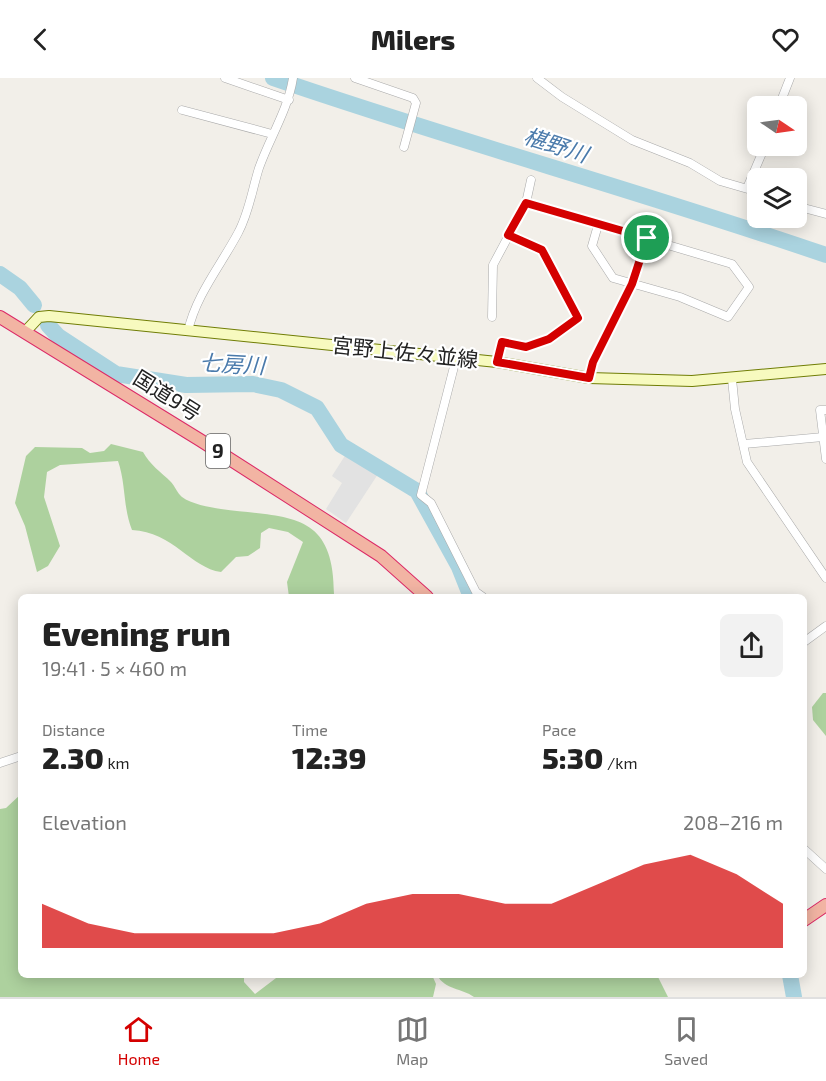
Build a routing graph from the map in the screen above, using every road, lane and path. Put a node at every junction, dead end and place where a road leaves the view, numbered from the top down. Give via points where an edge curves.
1 (225, 78) edge
2 (293, 78) edge
3 (355, 78) edge
4 (537, 78) edge
5 (790, 78) edge
6 (783, 96) edge
7 (290, 99) junction
8 (183, 110) dead end
9 (272, 134) junction
10 (404, 147) dead end
11 (531, 180) dead end
12 (747, 188) edge
13 (526, 203) junction
14 (807, 209) edge
15 (826, 214) edge
16 (652, 220) dead end
17 (598, 225) junction
18 (508, 235) junction
19 (647, 238) junction
20 (632, 284) junction
21 (0, 317) edge
22 (492, 317) dead end
23 (26, 331) junction
24 (188, 331) junction
25 (456, 358) junction
26 (497, 362) junction
27 (826, 369) edge
28 (589, 378) junction
29 (732, 379) junction
30 (826, 410) edge
31 (823, 437) junction
32 (744, 444) junction
33 (826, 459) edge
34 (826, 578) edge
35 (424, 594) edge
36 (479, 594) edge
37 (826, 626) edge
38 (807, 640) edge
39 (18, 757) edge
40 (0, 763) edge
41 (807, 852) edge
42 (826, 869) edge
43 (826, 905) edge
44 (807, 918) edge

1 - 7 street
2 - 7 street
3 - 10 street via 412,98 416,103
4 - 12 street via 632,140 690,163 720,181
5 - 6 street
7 - 9 street
8 - 9 street
9 - 24 street via 246,216 214,272
11 - 13 street
13 - 17 street
13 - 18 street
14 - 15 street
16 - 19 street
17 - 19 street
17 - 20 street via 592,246 613,278
18 - 22 street via 493,265
18 - 26 street via 542,250 578,318 549,339 526,347 502,342
19 - 20 street
19 - 20 street via 732,264 749,287 729,317 680,297
20 - 28 street via 593,362
21 - 23 highway, 国道9号 / 9
23 - 24 main road, 宮野上佐々並線 via 39,317 49,316
23 - 35 highway, 国道9号 / 9 via 381,556
24 - 25 main road, 宮野上佐々並線
25 - 26 main road, 宮野上佐々並線
25 - 36 street via 422,495 431,503
26 - 28 main road, 宮野上佐々並線
27 - 29 main road, 宮野上佐々並線
28 - 29 main road, 宮野上佐々並線
29 - 32 street
30 - 31 street via 820,410
31 - 32 street
31 - 33 street
32 - 34 street via 747,462
37 - 38 street
39 - 40 street
41 - 42 street
43 - 44 highway

